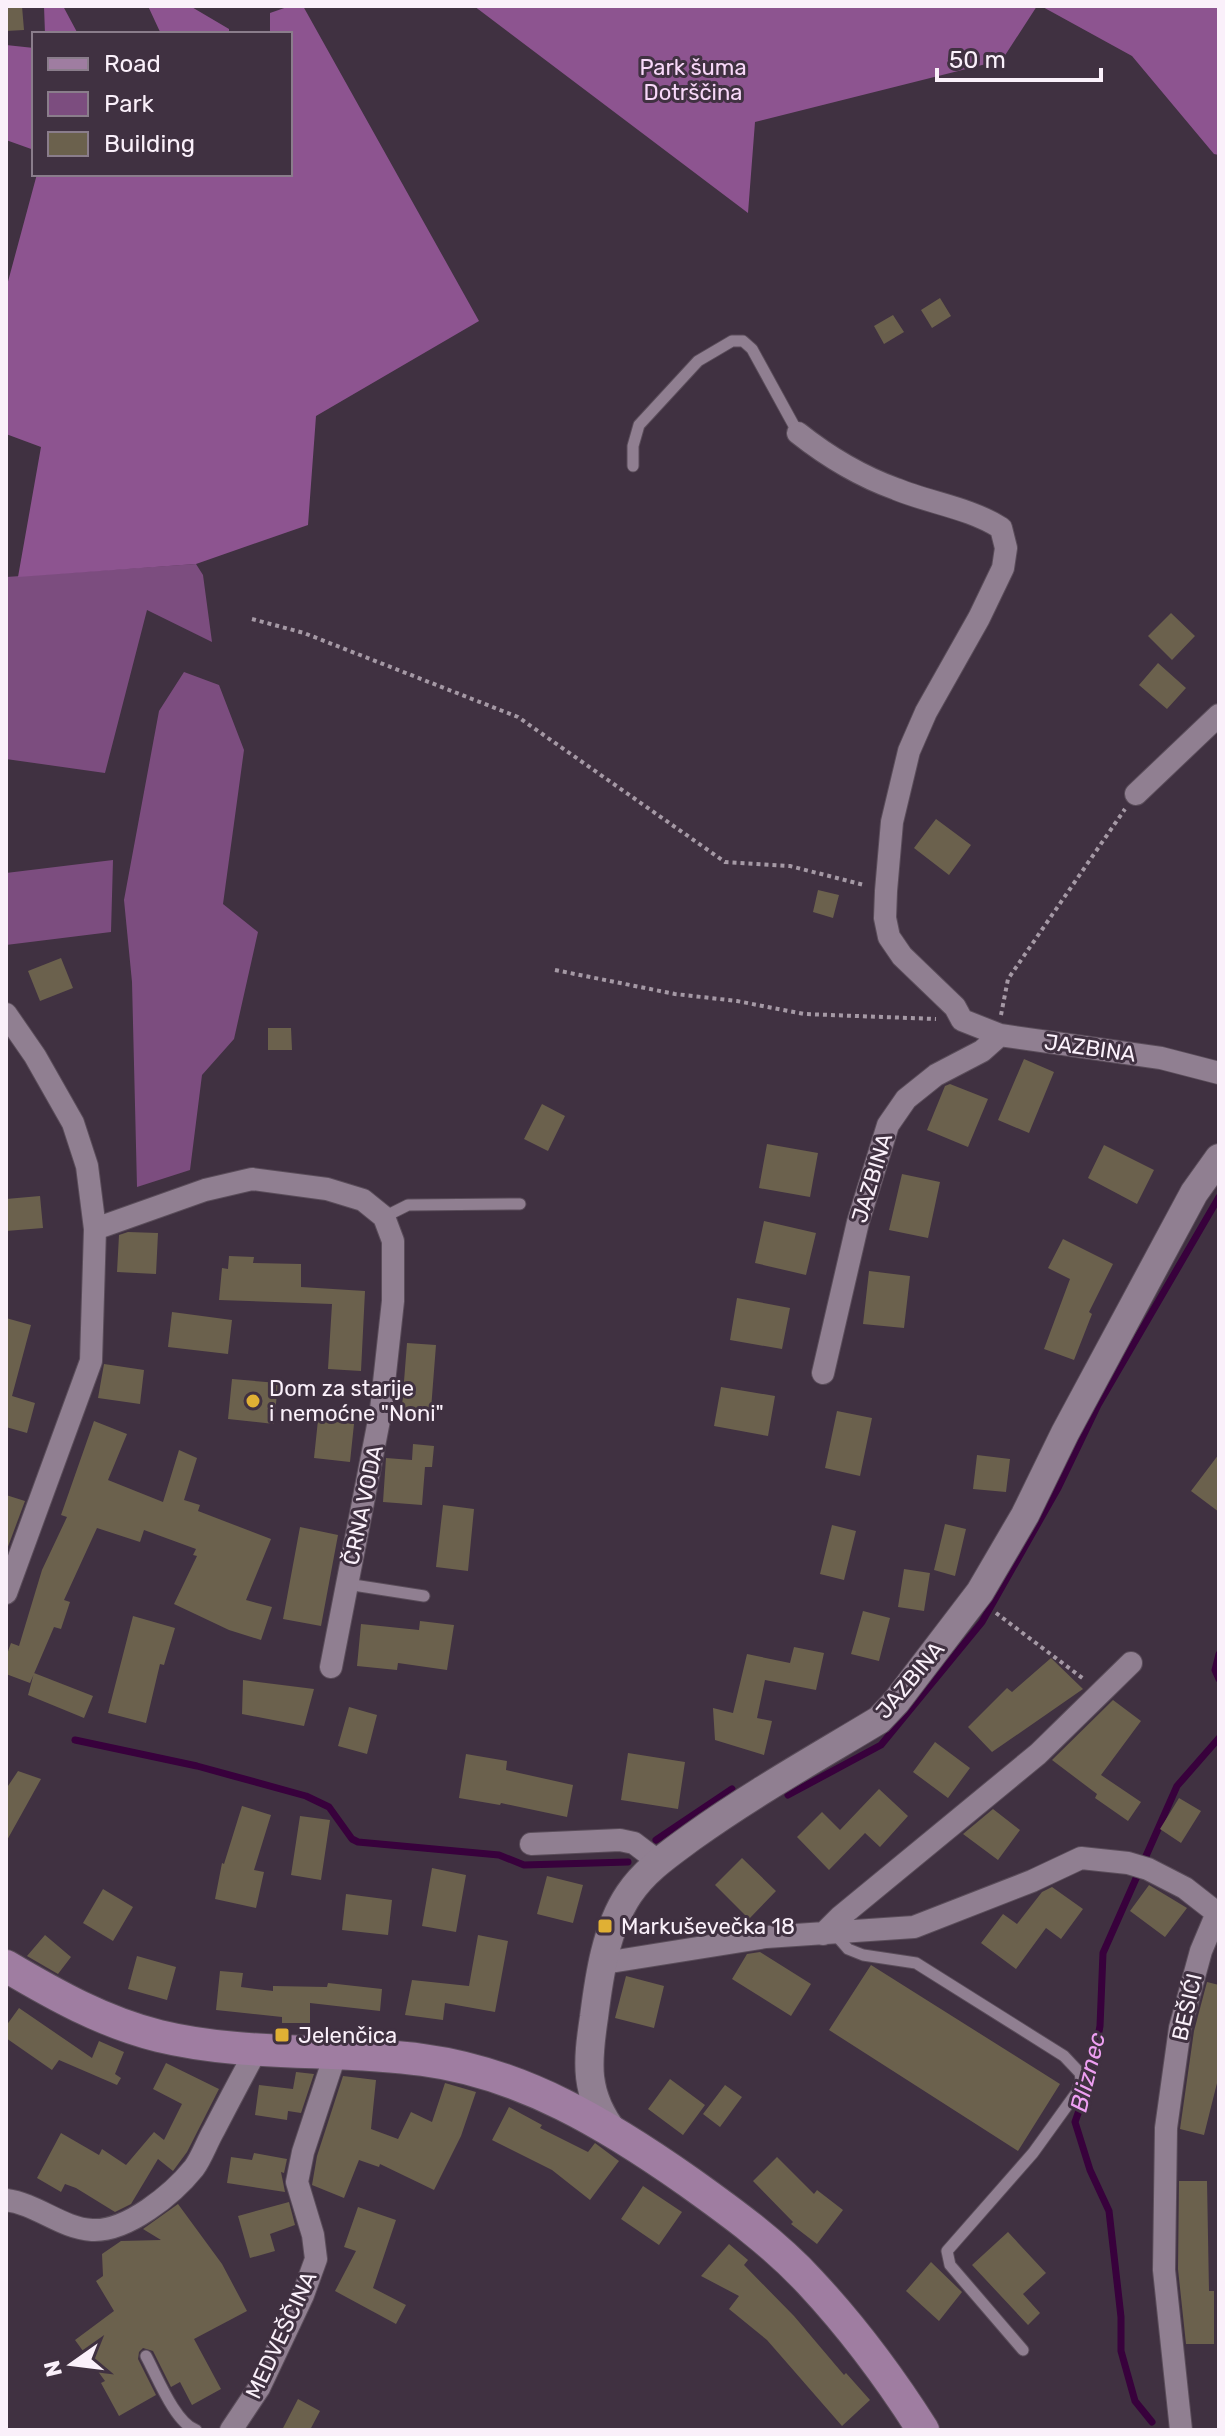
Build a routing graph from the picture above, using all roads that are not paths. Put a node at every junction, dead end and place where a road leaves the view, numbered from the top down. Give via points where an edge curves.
1 (798, 433) joint
2 (633, 466) dead end
3 (1219, 715) edge
4 (1136, 794) road end
5 (6, 1014) edge
6 (1000, 1035) junction
7 (1219, 1073) edge
8 (1219, 1158) edge
9 (520, 1204) dead end
10 (384, 1217) junction
11 (95, 1229) junction
12 (823, 1373) dead end
13 (346, 1583) junction
14 (6, 1593) edge
15 (424, 1596) dead end
16 (1131, 1663) dead end
17 (331, 1667) dead end
18 (531, 1844) dead end
19 (659, 1862) junction
20 (1218, 1912) edge
21 (829, 1934) junction
22 (604, 1963) junction
23 (6, 1966) edge
24 (257, 2049) junction
25 (336, 2052) junction
26 (588, 2061) junction
27 (540, 2093) junction
28 (614, 2133) junction
29 (6, 2200) edge
30 (1023, 2350) dead end
31 (146, 2356) dead end
32 (196, 2430) edge
33 (231, 2430) edge
34 (923, 2430) edge
35 (1181, 2430) edge

1 - 2 lane via 752,349 743,341 732,341 698,361 639,425
1 - 6 street, JAZBINA via 827,456 894,489 1001,528 1003,568 909,751 892,822 885,918 889,937 902,956 962,1020
3 - 4 street
5 - 11 street via 73,1123 87,1166
6 - 7 street, JAZBINA via 1161,1058
6 - 12 street, JAZBINA via 906,1099 888,1125 858,1222
8 - 19 street, JAZBINA via 1194,1193 980,1592 896,1702 879,1720 735,1806
9 - 10 lane via 408,1205
10 - 11 street via 363,1200 327,1189 252,1179
10 - 13 street, ČRNA VODA via 393,1241 393,1301 372,1469
11 - 14 street via 91,1361
13 - 15 lane
13 - 17 street, ČRNA VODA
16 - 21 street via 1038,1754 840,1917
18 - 19 street via 620,1840 634,1843
19 - 22 street, JAZBINA via 627,1896
20 - 21 street, BEŠIĆI via 1185,1888 1138,1866 1081,1858 914,1927
20 - 35 street, BEŠIĆI via 1201,1951 1180,2028 1166,2128 1164,2270
21 - 22 street, BEŠIĆI via 766,1937
21 - 30 lane via 863,1955 916,1963 1064,2056 1080,2073 1077,2092 1033,2153 947,2251 950,2265
22 - 26 street, JAZBINA
23 - 24 main road via 71,2005 115,2023 160,2036
24 - 25 main road
24 - 29 street via 194,2167 132,2220 113,2228 82,2228
25 - 27 main road via 449,2064
25 - 33 street, MEDVEŠČINA via 297,2182 316,2259 259,2388
26 - 27 street via 573,2081
26 - 28 street, JAZBINA via 596,2107
27 - 28 main road
28 - 34 main road via 743,2220 809,2281 895,2386
31 - 32 lane via 180,2417

